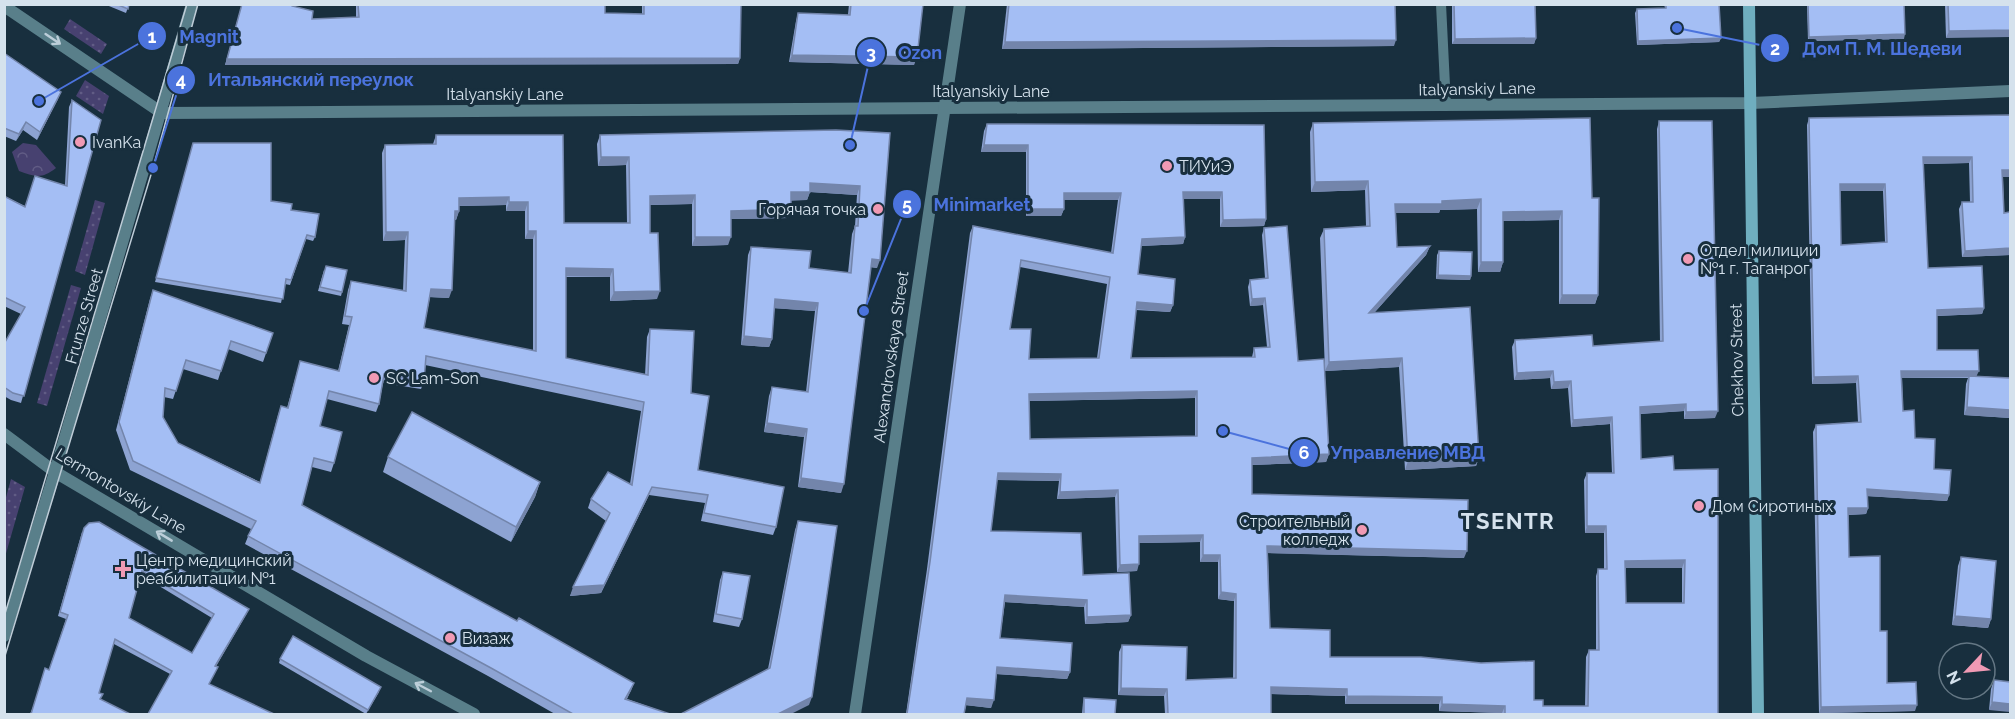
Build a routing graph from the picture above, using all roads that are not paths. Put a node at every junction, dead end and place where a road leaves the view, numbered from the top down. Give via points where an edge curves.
1 (192, 4) edge
2 (960, 4) edge
3 (1442, 4) edge
4 (1749, 4) edge
5 (4, 6) edge
6 (2010, 91) edge
7 (1750, 103) junction
8 (1446, 106) junction
9 (945, 108) junction
10 (162, 113) junction
11 (4, 434) edge
12 (56, 472) junction
13 (4, 636) edge
14 (474, 714) edge
15 (855, 714) edge
16 (1758, 714) edge

1 - 10 street, Frunze Street
2 - 9 street, Alexandrovskaya Street
3 - 8 lane
4 - 7 main road, Chekhov Street
5 -> 10 street
6 - 7 street, Italyanskiy Lane
7 - 8 street, Italyanskiy Lane
7 - 16 main road, Chekhov Street
8 - 9 street, Italyanskiy Lane
9 - 10 street, Italyanskiy Lane
9 - 15 street, Alexandrovskaya Street
10 - 12 street, Frunze Street
11 - 12 street, Lermontovskiy Lane
12 - 13 street, Frunze Street
14 -> 12 street, Lermontovskiy Lane via 366,656

